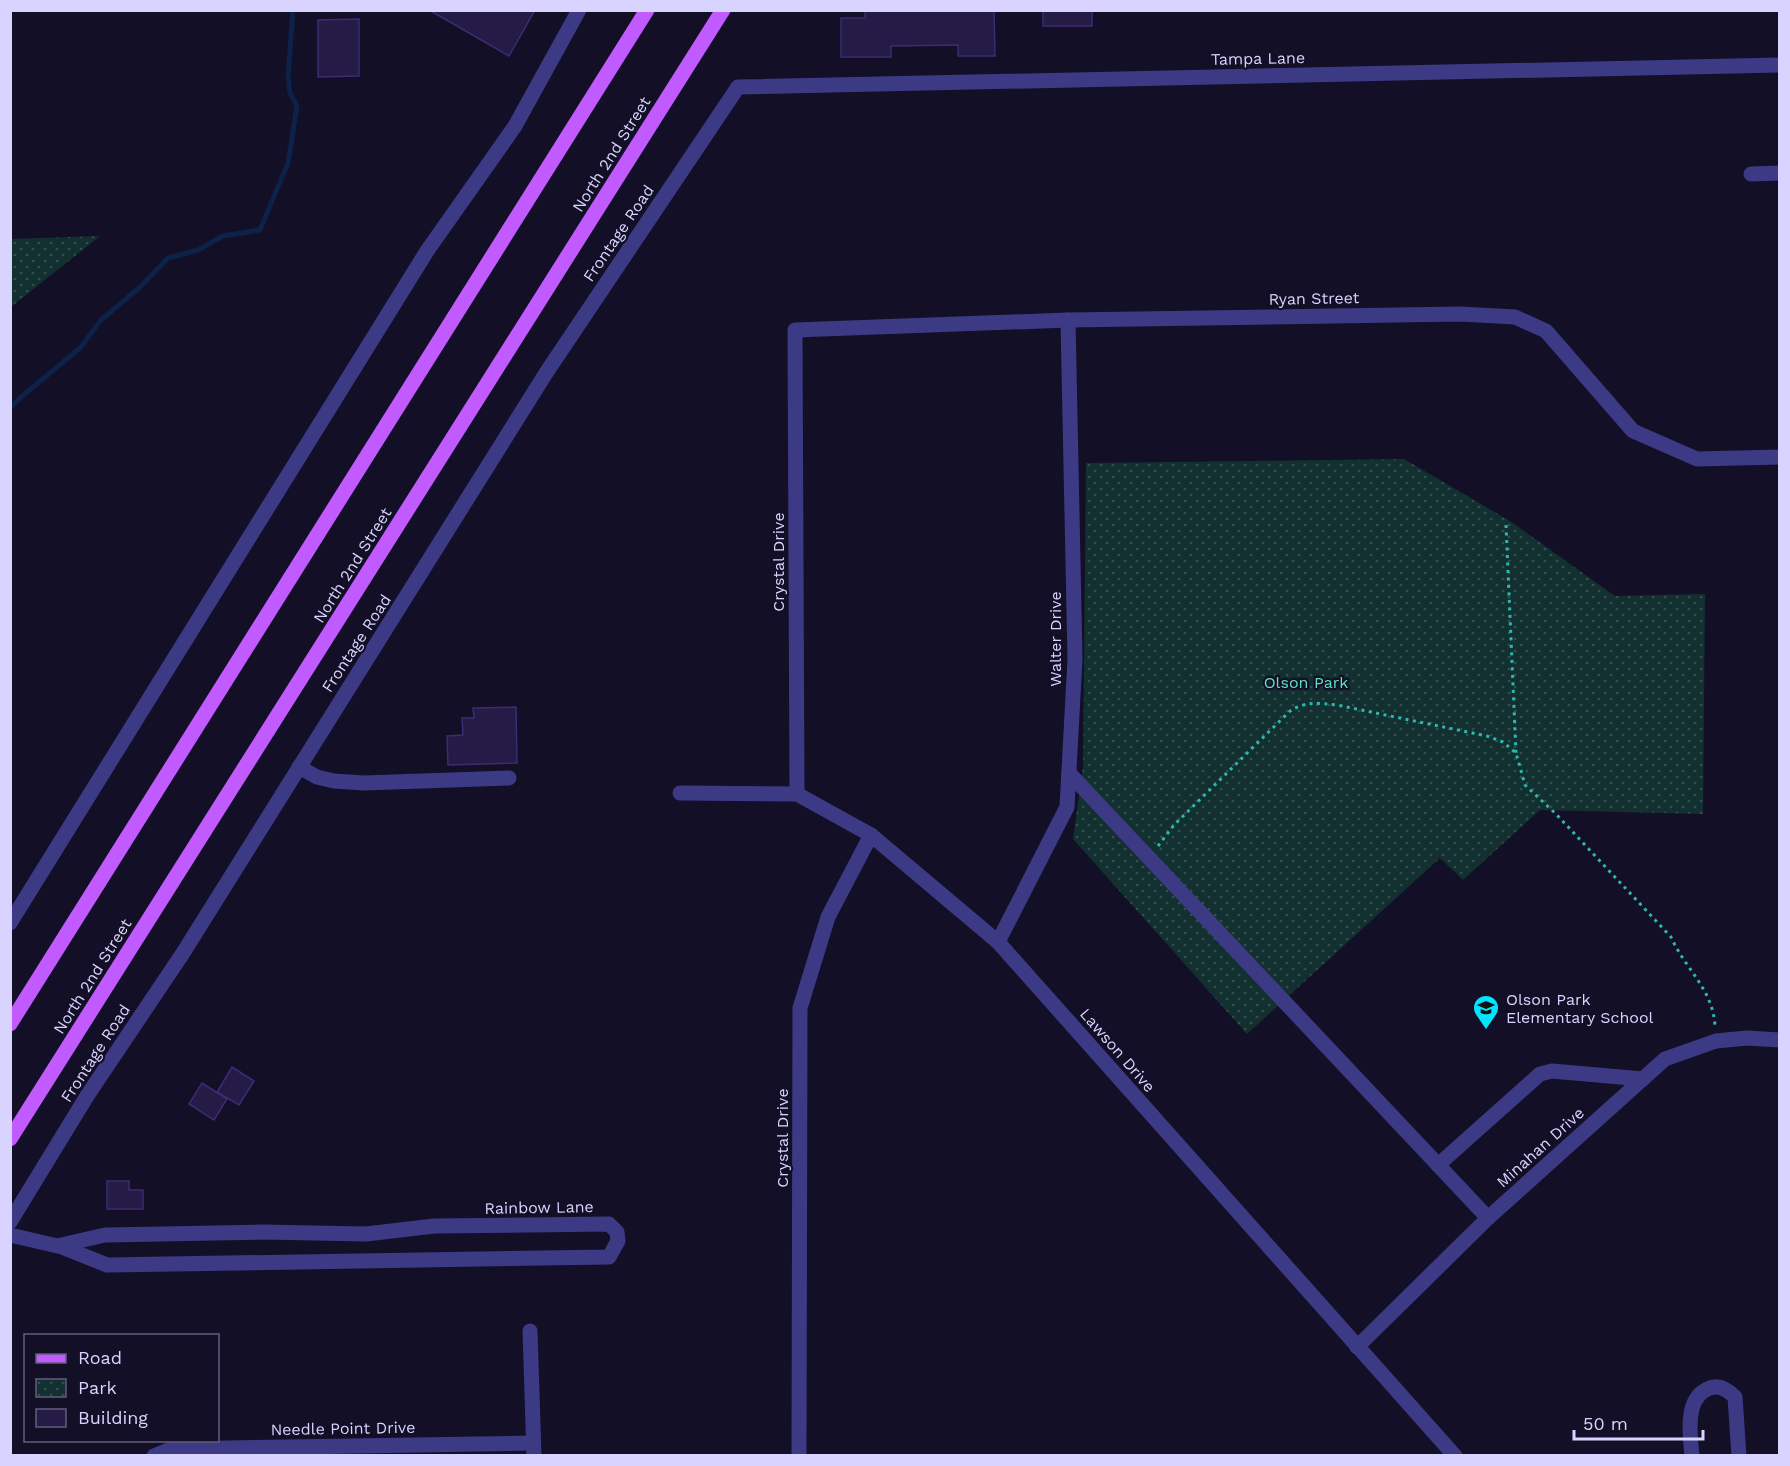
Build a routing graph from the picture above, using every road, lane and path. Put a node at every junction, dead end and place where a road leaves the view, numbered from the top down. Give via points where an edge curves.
1 (579, 10) edge
2 (646, 10) edge
3 (723, 10) edge
4 (1779, 65) edge
5 (738, 87) joint
6 (1779, 173) edge
7 (1751, 174) dead end
8 (1068, 321) junction
9 (795, 330) joint
10 (1779, 458) edge
11 (1506, 525) dead end
12 (1516, 753) junction
13 (299, 767) junction
14 (1069, 773) junction
15 (509, 778) dead end
16 (680, 793) dead end
17 (797, 794) junction
18 (871, 835) junction
19 (1151, 861) junction
20 (10, 923) edge
21 (998, 942) junction
22 (10, 1024) edge
23 (1779, 1040) edge
24 (1716, 1041) junction
25 (1643, 1079) junction
26 (10, 1139) edge
27 (1438, 1165) junction
28 (1488, 1218) junction
29 (10, 1222) edge
30 (10, 1235) edge
31 (57, 1245) junction
32 (530, 1331) dead end
33 (1357, 1347) junction
34 (534, 1449) edge
35 (154, 1455) edge
36 (800, 1455) edge
37 (1455, 1455) edge
38 (1692, 1455) edge
39 (1739, 1455) edge

1 - 20 street via 515,126 427,251
2 - 22 main road
3 - 26 main road, North 2nd Street
4 - 5 street, Tampa Lane
5 - 13 street, Frontage Road via 546,373
6 - 7 street
8 - 9 street, Ryan Street
8 - 10 street, Ryan Street via 1460,314 1515,317 1546,331 1633,430 1696,459
8 - 14 street, Walter Drive via 1075,659
9 - 17 street, Crystal Drive
11 - 12 path
12 - 19 path via 1487,736 1337,705 1302,704 1290,711 1174,825
12 - 24 path via 1525,785 1671,937 1711,1003
13 - 15 street via 334,782
13 - 29 street, Frontage Road
14 - 19 street
14 - 21 street, Walter Drive via 1067,807
16 - 17 street, Lawson Drive
17 - 18 street, Lawson Drive
18 - 21 street, Lawson Drive
18 - 36 street, Crystal Drive via 828,917 800,1008
19 - 27 street
21 - 33 street, Lawson Drive
23 - 24 street, Minahan Drive
24 - 25 street, Minahan Drive via 1665,1059
25 - 27 street via 1552,1071 1540,1074
25 - 28 street, Minahan Drive
27 - 28 street
28 - 33 street, Minahan Drive
30 - 31 street, Rainbow Lane
31 - 31 street, Rainbow Lane via 108,1265 609,1257 618,1241 617,1232 609,1224 434,1226 366,1234 105,1235
32 - 34 street
33 - 37 street, Lawson Drive
34 - 35 street, Needle Point Drive via 171,1449
38 - 39 street via 1691,1411 1697,1397 1714,1386 1735,1397

